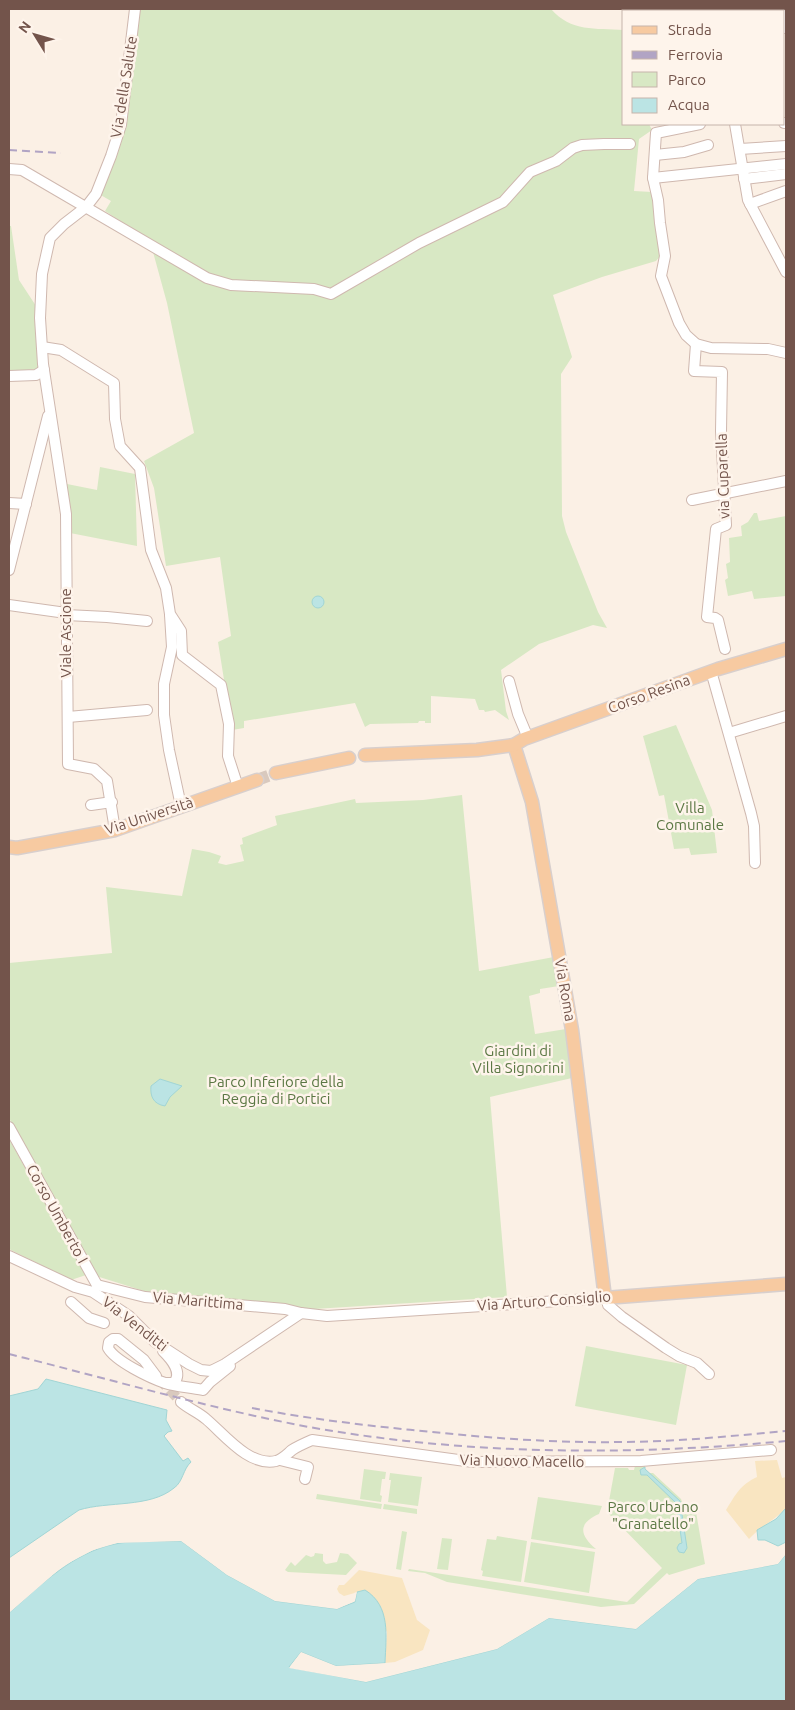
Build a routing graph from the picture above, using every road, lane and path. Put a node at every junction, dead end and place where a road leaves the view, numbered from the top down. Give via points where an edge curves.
1 (135, 9) edge
2 (786, 15) edge
3 (785, 28) edge
4 (695, 125) edge
5 (735, 125) edge
6 (630, 144) dead end
7 (708, 145) dead end
8 (786, 146) edge
9 (740, 149) junction
10 (655, 155) junction
11 (786, 164) edge
12 (9, 169) edge
13 (744, 174) junction
14 (786, 174) edge
15 (653, 178) junction
16 (786, 191) edge
17 (750, 204) junction
18 (86, 208) junction
19 (786, 272) edge
20 (696, 344) junction
21 (42, 347) junction
22 (786, 353) edge
23 (44, 370) junction
24 (9, 376) edge
25 (49, 410) junction
26 (786, 481) edge
27 (725, 493) junction
28 (692, 500) dead end
29 (9, 503) edge
30 (26, 504) junction
31 (9, 570) edge
32 (9, 605) edge
33 (66, 614) junction
34 (170, 614) junction
35 (147, 621) dead end
36 (725, 649) dead end
37 (786, 649) edge
38 (711, 671) junction
39 (509, 681) dead end
40 (147, 710) dead end
41 (786, 716) edge
42 (68, 717) junction
43 (729, 733) junction
44 (528, 738) junction
45 (514, 744) junction
46 (365, 754) dead end
47 (349, 758) dead end
48 (276, 773) tunnel mouth
49 (257, 780) tunnel mouth
50 (238, 787) junction
51 (112, 802) junction
52 (91, 805) dead end
53 (181, 806) junction
54 (115, 830) junction
55 (9, 847) edge
56 (755, 863) dead end
57 (9, 1127) edge
58 (9, 1256) edge
59 (786, 1284) edge
60 (90, 1285) junction
61 (606, 1298) junction
62 (71, 1302) dead end
63 (285, 1309) junction
64 (301, 1313) junction
65 (104, 1323) dead end
66 (281, 1326) junction
67 (259, 1341) junction
68 (172, 1357) junction
69 (709, 1374) dead end
70 (156, 1376) tunnel mouth
71 (165, 1383) junction
72 (181, 1402) tunnel mouth
73 (771, 1450) dead end
74 (280, 1460) junction
75 (305, 1479) dead end

1 - 18 street, Via della Salute via 121,125 96,194
2 - 3 street
4 - 10 street via 656,133
5 - 9 street
6 - 18 street via 573,148 556,161 530,172 503,202 418,243 331,294 314,289 231,285 207,278
7 - 10 street
8 - 9 street
9 - 13 street
10 - 15 street
11 - 13 street
12 - 18 street via 22,170
13 - 14 street
13 - 15 street
13 - 17 street
15 - 20 street via 665,256 661,276 679,323
16 - 17 street
17 - 19 street
18 - 21 street, Via della Salute via 50,238 42,274
20 - 22 street
20 - 27 street, via Cuparella via 694,371 722,372
21 - 23 street, Via della Salute
21 - 34 street via 61,350 114,383 120,446 140,468 151,550 166,588
23 - 24 street via 36,375
23 - 25 street, Via della Salute
25 - 30 street
25 - 33 street, Viale Ascione via 66,514
26 - 27 street
27 - 28 street
27 - 36 street, via Cuparella via 726,525 716,529 707,617 718,620
29 - 30 street
30 - 31 street
32 - 33 street
33 - 35 street
33 - 42 street, Viale Ascione
34 - 50 street via 182,631 182,655 221,685 229,724 228,756
34 - 53 street via 172,647 164,684 164,714
37 - 38 main road, Corso Resina
38 - 43 street
38 - 44 main road, Corso Resina
39 - 44 street
40 - 42 street
41 - 43 street
42 - 51 street, Viale Ascione via 68,764 94,769 107,781
43 - 56 street via 754,826
44 - 45 main road, Corso Resina
45 - 46 main road via 476,750
45 - 61 main road, Via Roma via 532,802 572,1030
47 - 48 main road
49 - 50 main road, Via Università
50 - 53 main road, Via Università
51 - 52 street
51 - 54 street, Viale Ascione
53 - 54 main road, Via Università
54 - 55 main road, Via Università
57 - 60 street, Corso Umberto I
58 - 60 street
59 - 61 main road, Via Arturo Consiglio
60 - 63 street, Via Marittima via 145,1296
60 - 68 street, Via Venditti
61 - 64 street, Via Arturo Consiglio via 335,1315
61 - 69 street via 608,1305 622,1317
62 - 65 street via 89,1318
63 - 64 street, Via Marittima
63 - 66 street
64 - 66 street, Via Venditti
66 - 67 street, Via Venditti
67 - 68 street, Via Venditti via 211,1371
67 - 71 street via 203,1390
68 - 71 street via 178,1376 174,1383
70 - 71 street via 144,1360 118,1339 109,1342 108,1348 115,1356
72 - 74 street via 204,1417 235,1446 267,1462
73 - 74 street, Via Nuovo Macello via 640,1461 472,1462 312,1440
74 - 75 street via 308,1467

